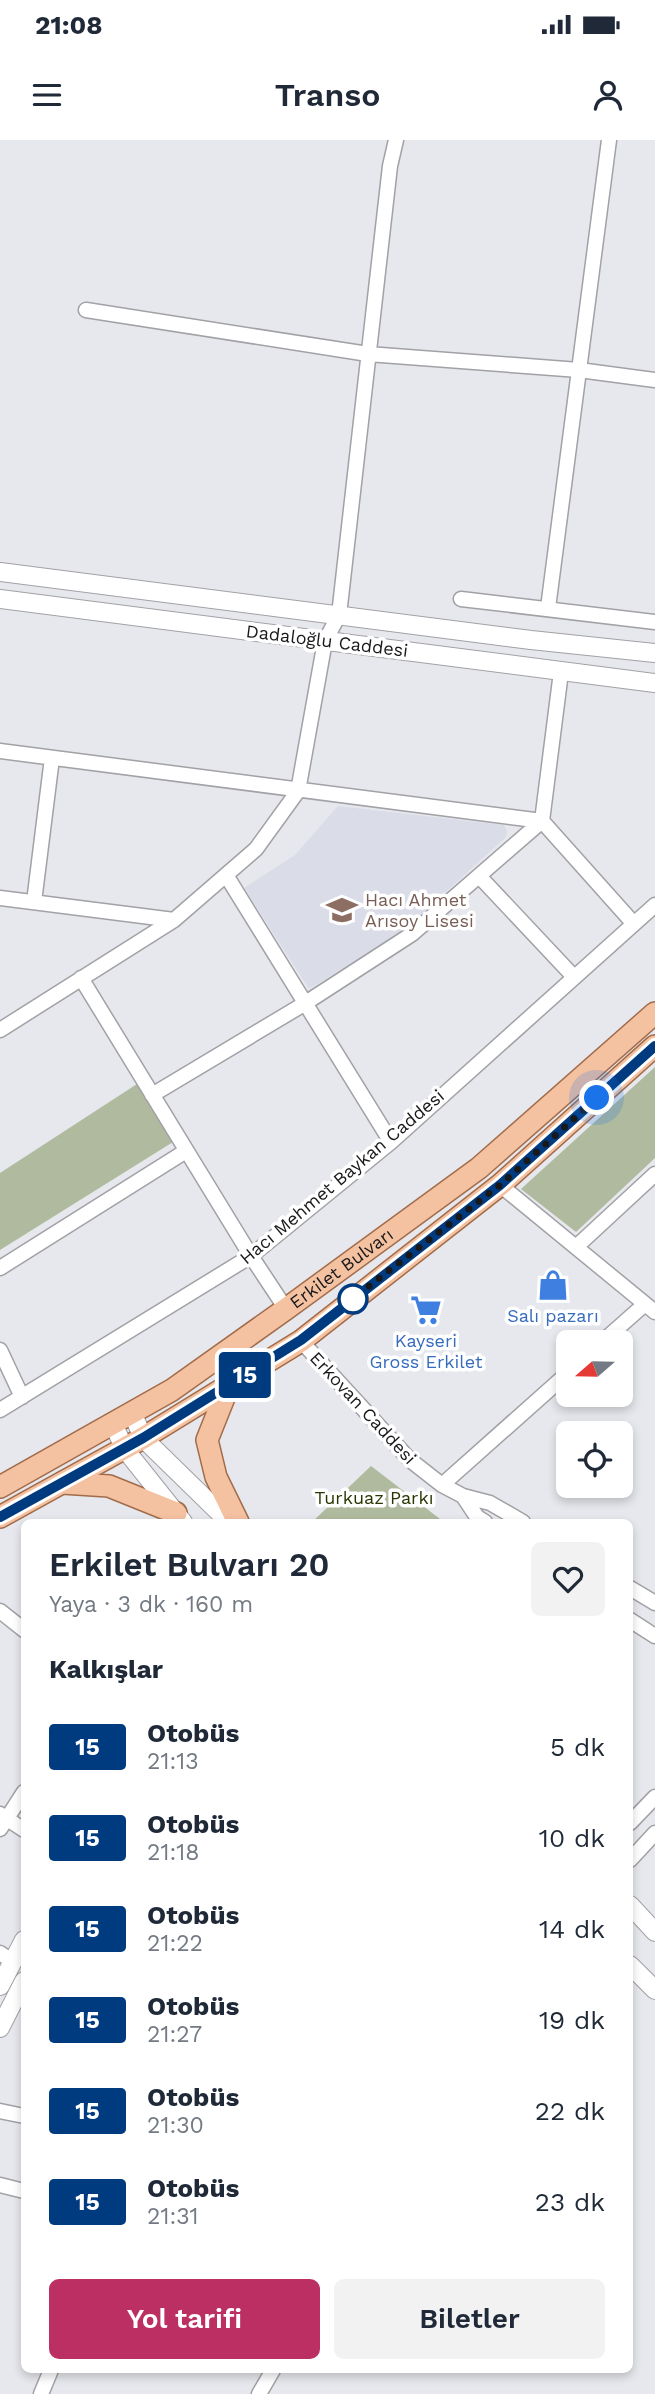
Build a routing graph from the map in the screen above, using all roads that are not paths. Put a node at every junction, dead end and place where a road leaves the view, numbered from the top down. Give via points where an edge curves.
1 (396, 140) edge
2 (608, 140) edge
3 (86, 310) dead end
4 (368, 354) junction
5 (579, 370) junction
6 (655, 380) edge
7 (0, 572) edge
8 (0, 599) edge
9 (461, 599) dead end
10 (548, 608) junction
11 (339, 615) junction
12 (655, 622) edge
13 (325, 641) junction
14 (655, 653) edge
15 (561, 672) junction
16 (655, 683) edge
17 (0, 751) edge
18 (52, 758) junction
19 (298, 791) junction
20 (542, 821) junction
21 (226, 875) junction
22 (479, 876) junction
23 (0, 898) edge
24 (34, 902) junction
25 (655, 905) edge
26 (174, 920) junction
27 (634, 924) junction
28 (575, 977) junction
29 (81, 978) junction
30 (304, 1004) junction
31 (655, 1013) edge
32 (0, 1030) edge
33 (655, 1046) edge
34 (152, 1095) junction
35 (391, 1142) junction
36 (186, 1151) junction
37 (655, 1174) edge
38 (500, 1185) junction
39 (576, 1247) junction
40 (251, 1256) junction
41 (0, 1268) edge
42 (650, 1308) edge
43 (286, 1309) junction
44 (619, 1330) edge
45 (301, 1340) junction
46 (0, 1350) edge
47 (556, 1384) edge
48 (229, 1385) junction
49 (22, 1397) junction
50 (0, 1410) edge
51 (132, 1412) junction
52 (113, 1423) junction
53 (134, 1443) junction
54 (60, 1483) junction
55 (442, 1485) junction
56 (0, 1487) edge
57 (463, 1496) junction
58 (491, 1503) junction
59 (0, 1517) edge
60 (180, 1518) edge
61 (225, 1519) edge
62 (237, 1519) edge
63 (477, 1519) edge
64 (479, 1519) edge
65 (518, 1519) edge
66 (633, 1590) edge
67 (655, 1604) edge
68 (0, 1611) edge
69 (633, 1622) edge
70 (21, 1628) edge
71 (655, 1636) edge
72 (21, 1796) edge
73 (655, 1797) edge
74 (2, 1820) edge
75 (633, 1820) edge
76 (21, 1829) edge
77 (655, 1833) edge
78 (633, 1857) edge
79 (633, 1908) edge
80 (655, 1932) edge
81 (21, 1943) edge
82 (7, 1957) edge
83 (633, 1968) edge
84 (0, 1986) edge
85 (21, 1987) edge
86 (655, 1990) edge
87 (0, 2028) edge
88 (0, 2111) edge
89 (21, 2115) edge
90 (0, 2185) edge
91 (21, 2190) edge
92 (50, 2373) edge
93 (271, 2373) edge
94 (41, 2394) edge
95 (259, 2394) edge

1 - 4 street
2 - 5 street
3 - 4 street
4 - 5 street
4 - 11 street
5 - 6 street
5 - 10 street
7 - 11 street, Dadaloğlu Caddesi
8 - 13 street, Dadaloğlu Caddesi
9 - 10 street
10 - 12 street
11 - 13 street
11 - 14 street, Dadaloğlu Caddesi
13 - 15 street, Dadaloğlu Caddesi
13 - 19 street
15 - 16 street, Dadaloğlu Caddesi
15 - 20 street
17 - 18 street
18 - 19 street
18 - 24 street
19 - 20 street
19 - 21 street via 256,849
20 - 22 street
20 - 27 street
21 - 26 street
21 - 30 street
22 - 28 street
22 - 30 street via 412,934
23 - 24 street
24 - 26 street
25 - 27 street, Hacı Mehmet Baykan Caddesi
26 - 29 street
27 - 28 street, Hacı Mehmet Baykan Caddesi
28 - 35 street, Hacı Mehmet Baykan Caddesi
29 - 32 street
29 - 34 street
30 - 34 street
30 - 35 street
31 - 43 main road, Erkilet Bulvarı via 479,1168
33 - 38 main road, Erkilet Bulvarı
34 - 36 street
35 - 40 street, Hacı Mehmet Baykan Caddesi
36 - 40 street
36 - 41 street
37 - 39 street
38 - 39 street
38 - 45 main road, Erkilet Bulvarı
39 - 42 street
40 - 43 street
40 - 49 street, Hacı Mehmet Baykan Caddesi
42 - 44 street
43 - 51 main road, Erkilet Bulvarı via 172,1390
45 - 48 main road, Erkilet Bulvarı
45 - 55 street, Erkovan Caddesi via 410,1460
46 - 49 street
47 - 55 street
48 - 53 main road, Erkilet Bulvarı
48 - 62 main road via 207,1440 216,1477
49 - 50 street, Hacı Mehmet Baykan Caddesi
51 - 52 main road, Erkilet Bulvarı
51 - 53 street
52 - 53 street
52 - 56 main road, Erkilet Bulvarı
53 - 54 main road, Erkilet Bulvarı
53 - 60 street
53 - 61 street
54 - 59 main road, Erkilet Bulvarı
54 - 60 main road via 109,1486
55 - 57 street, Erkovan Caddesi
57 - 58 street, Erkovan Caddesi
57 - 63 street, Erkovan Caddesi
58 - 64 street
58 - 65 street, Erkovan Caddesi
66 - 67 street
68 - 70 street
69 - 71 street
72 - 74 street
73 - 75 street
74 - 76 street
77 - 78 street
79 - 80 street
81 - 82 street
82 - 84 street
83 - 86 street
85 - 87 street
88 - 89 street
90 - 91 street
92 - 94 street
93 - 95 street

